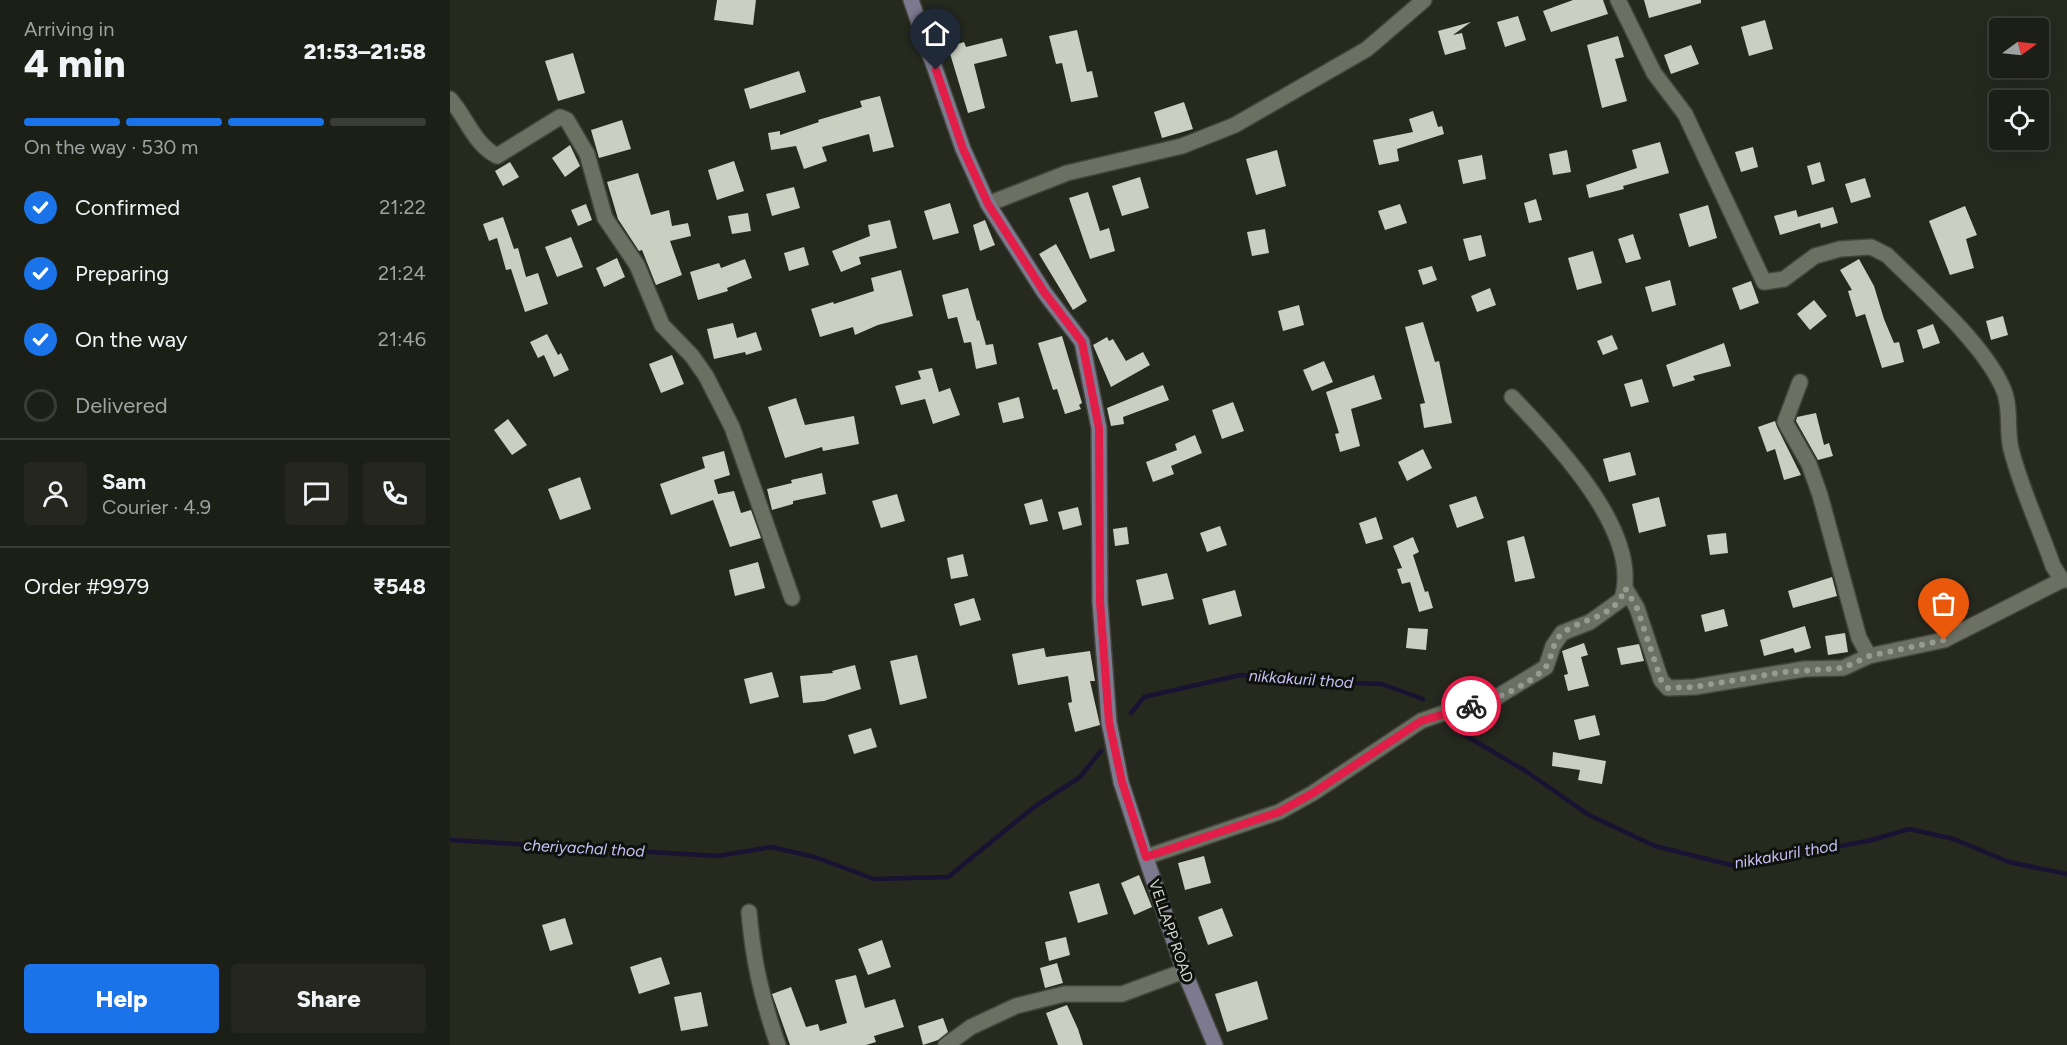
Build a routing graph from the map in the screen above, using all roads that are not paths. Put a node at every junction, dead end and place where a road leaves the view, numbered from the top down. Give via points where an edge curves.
1 (911, 0) edge
2 (1424, 0) edge
3 (1618, 0) edge
4 (450, 99) edge
5 (988, 204) junction
6 (1800, 382) dead end
7 (1512, 397) dead end
8 (2065, 580) edge
9 (1625, 588) junction
10 (792, 598) dead end
11 (1869, 656) junction
12 (1146, 857) junction
13 (749, 912) dead end
14 (1184, 971) junction
15 (778, 1045) edge
16 (945, 1045) edge
17 (1215, 1045) edge

1 - 5 main road, VELLAPP ROAD via 963,149
2 - 5 street via 1367,49 1235,125 1182,146 1067,173
3 - 8 street via 1654,73 1685,114 1764,282 1784,279 1815,256 1871,247 1887,255 1969,339 2003,386 2011,447 2019,474 2053,566
4 - 10 street via 471,132 497,156 560,117 567,120 587,154 605,218 637,265 662,325 706,376 732,426
5 - 12 main road, VELLAPP ROAD via 1044,292 1082,342 1099,428 1100,602 1109,722 1122,782
6 - 11 street via 1785,422 1809,464 1859,638
7 - 9 street via 1590,489 1620,543 1627,571
8 - 11 street via 1944,640
9 - 11 street via 1637,608 1661,680 1668,688 1843,668
9 - 12 street via 1622,599 1610,609 1562,633 1540,672 1487,703 1421,721 1279,812
12 - 14 main road, VELLAPP ROAD
13 - 15 street via 757,980
14 - 16 street via 1122,994 1064,994 1016,1006 971,1027
14 - 17 main road, VELLAPP ROAD

